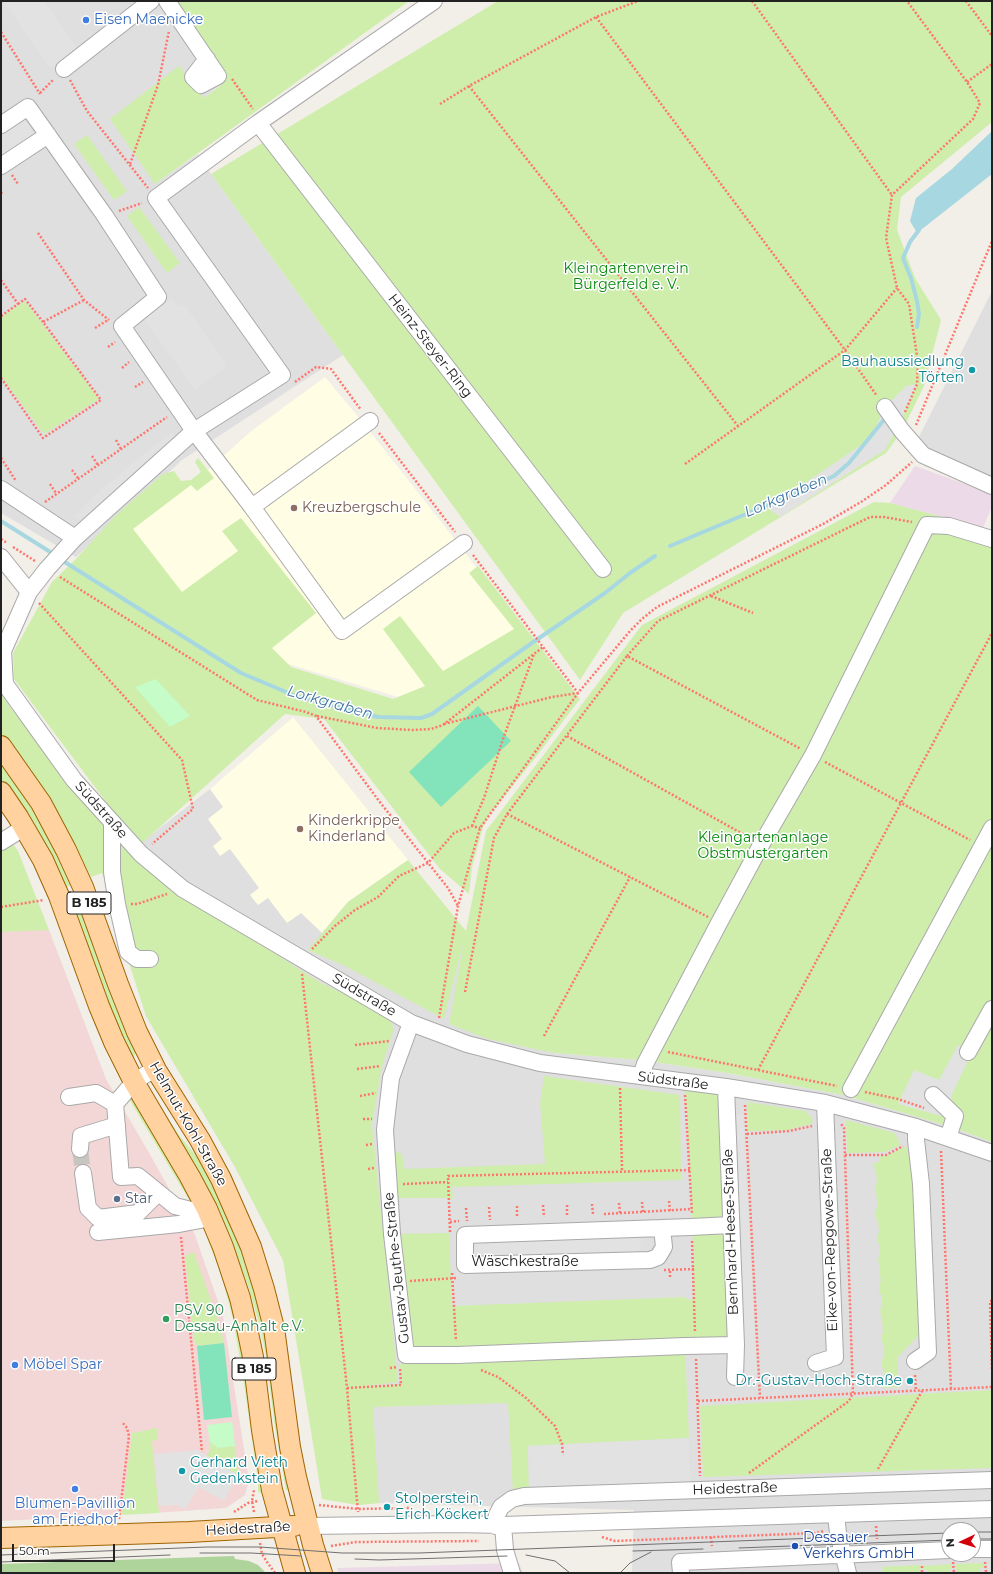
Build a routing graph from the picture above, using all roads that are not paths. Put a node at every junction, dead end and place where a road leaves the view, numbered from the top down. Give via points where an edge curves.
1 (151, 1) edge
2 (434, 1) edge
3 (170, 6) edge
4 (207, 59) dead end
5 (64, 69) road end
6 (257, 118) junction
7 (1, 125) edge
8 (48, 135) junction
9 (5, 169) edge
10 (885, 407) road end
11 (370, 421) road end
12 (194, 431) junction
13 (992, 486) edge
14 (1, 489) edge
15 (252, 506) junction
16 (75, 538) junction
17 (992, 539) edge
18 (464, 543) road end
19 (1, 557) edge
20 (603, 569) dead end
21 (29, 592) junction
22 (1, 746) edge
23 (1, 792) edge
24 (112, 822) junction
25 (25, 828) junction
26 (992, 828) edge
27 (1, 842) edge
28 (150, 959) dead end
29 (992, 1009) edge
30 (412, 1023) junction
31 (968, 1052) dead end
32 (156, 1070) junction
33 (642, 1076) junction
34 (134, 1082) junction
35 (726, 1087) junction
36 (851, 1089) road end
37 (933, 1095) road end
38 (69, 1097) dead end
39 (825, 1103) junction
40 (115, 1104) junction
41 (117, 1125) junction
42 (916, 1134) junction
43 (944, 1136) junction
44 (80, 1149) tunnel mouth
45 (992, 1152) edge
46 (83, 1173) tunnel mouth
47 (158, 1193) junction
48 (209, 1213) junction
49 (731, 1225) junction
50 (662, 1228) junction
51 (98, 1232) dead end
52 (736, 1345) junction
53 (914, 1361) dead end
54 (816, 1363) dead end
55 (735, 1377) dead end
56 (992, 1480) edge
57 (992, 1509) edge
58 (837, 1521) junction
59 (499, 1525) junction
60 (281, 1526) junction
61 (308, 1526) junction
62 (1, 1538) edge
63 (981, 1549) edge
64 (992, 1549) edge
65 (941, 1550) edge
66 (844, 1554) junction
67 (681, 1567) edge
68 (295, 1573) edge
69 (322, 1573) edge
70 (512, 1573) edge
71 (848, 1573) edge

1 - 5 street
2 - 6 street
3 - 4 street
6 - 12 street, Südstraße via 156,198 282,375
6 - 20 street, Heinz-Steyer-Ring
7 - 8 street via 28,107
8 - 9 street
8 - 12 street via 158,298 114,322
10 - 13 street via 898,427 923,455
11 - 15 street
12 - 15 street
12 - 16 street, Südstraße
14 - 16 street
15 - 18 street via 342,631
16 - 21 street, Südstraße
17 - 33 street via 949,526 927,525 813,755 719,923 644,1064
19 - 21 street
21 - 24 street, Südstraße via 3,651 5,684 74,780
22 - 32 main road, Helmut-Kohl-Straße / B 185 via 41,803 66,850 83,887 136,1032
23 - 25 main road, Helmut-Kohl-Straße / B 185
24 - 28 street via 112,872 128,952 137,959
24 - 30 street, Südstraße via 140,854 183,889
25 - 27 street
25 - 34 main road, Helmut-Kohl-Straße / B 185 via 59,896 99,1006
26 - 36 street
29 - 31 street
30 - 33 street, Südstraße via 467,1044 540,1063
30 - 52 street, Gustav-Jeuthe-Straße via 391,1078 385,1130 392,1234 406,1355 457,1356
32 - 34 street
32 - 61 main road, Helmut-Kohl-Straße / B 185 via 221,1179 253,1254 274,1328 290,1447
33 - 35 street, Südstraße
34 - 40 street
34 - 48 main road, Helmut-Kohl-Straße / B 185
35 - 39 street, Südstraße
35 - 49 street, Bernhard-Heese-Straße
37 - 43 street via 955,1116
38 - 40 street via 96,1093
39 - 42 street, Südstraße
39 - 54 street, Eike-von-Repgowe-Straße via 822,1122 835,1356
40 - 41 street
41 - 44 street via 81,1136
41 - 47 street via 121,1177 138,1176
42 - 43 street, Südstraße
42 - 53 street via 921,1184 928,1352
43 - 45 street, Südstraße
46 - 47 street via 88,1208 98,1218 138,1213
47 - 48 street via 176,1206
48 - 51 street via 179,1224
48 - 60 main road, Helmut-Kohl-Straße / B 185 via 232,1270 247,1328 262,1430
49 - 50 street, Wäschkestraße
49 - 52 street, Bernhard-Heese-Straße
50 - 50 street, Wäschkestraße via 465,1235 465,1264 650,1260 658,1257 664,1248
52 - 55 street, Bernhard-Heese-Straße
56 - 59 street, Heidestraße via 520,1497 512,1499 502,1508 497,1515
57 - 58 street, Heidestraße
58 - 59 street, Heidestraße
58 - 66 street
59 - 61 street, Heidestraße
59 - 70 street
60 - 61 main road, Heidestraße
60 - 62 main road, Heidestraße via 189,1532
60 - 68 main road, B 185
61 - 69 main road, B 185
63 - 64 street
65 - 66 street
66 - 67 street
66 - 71 street

